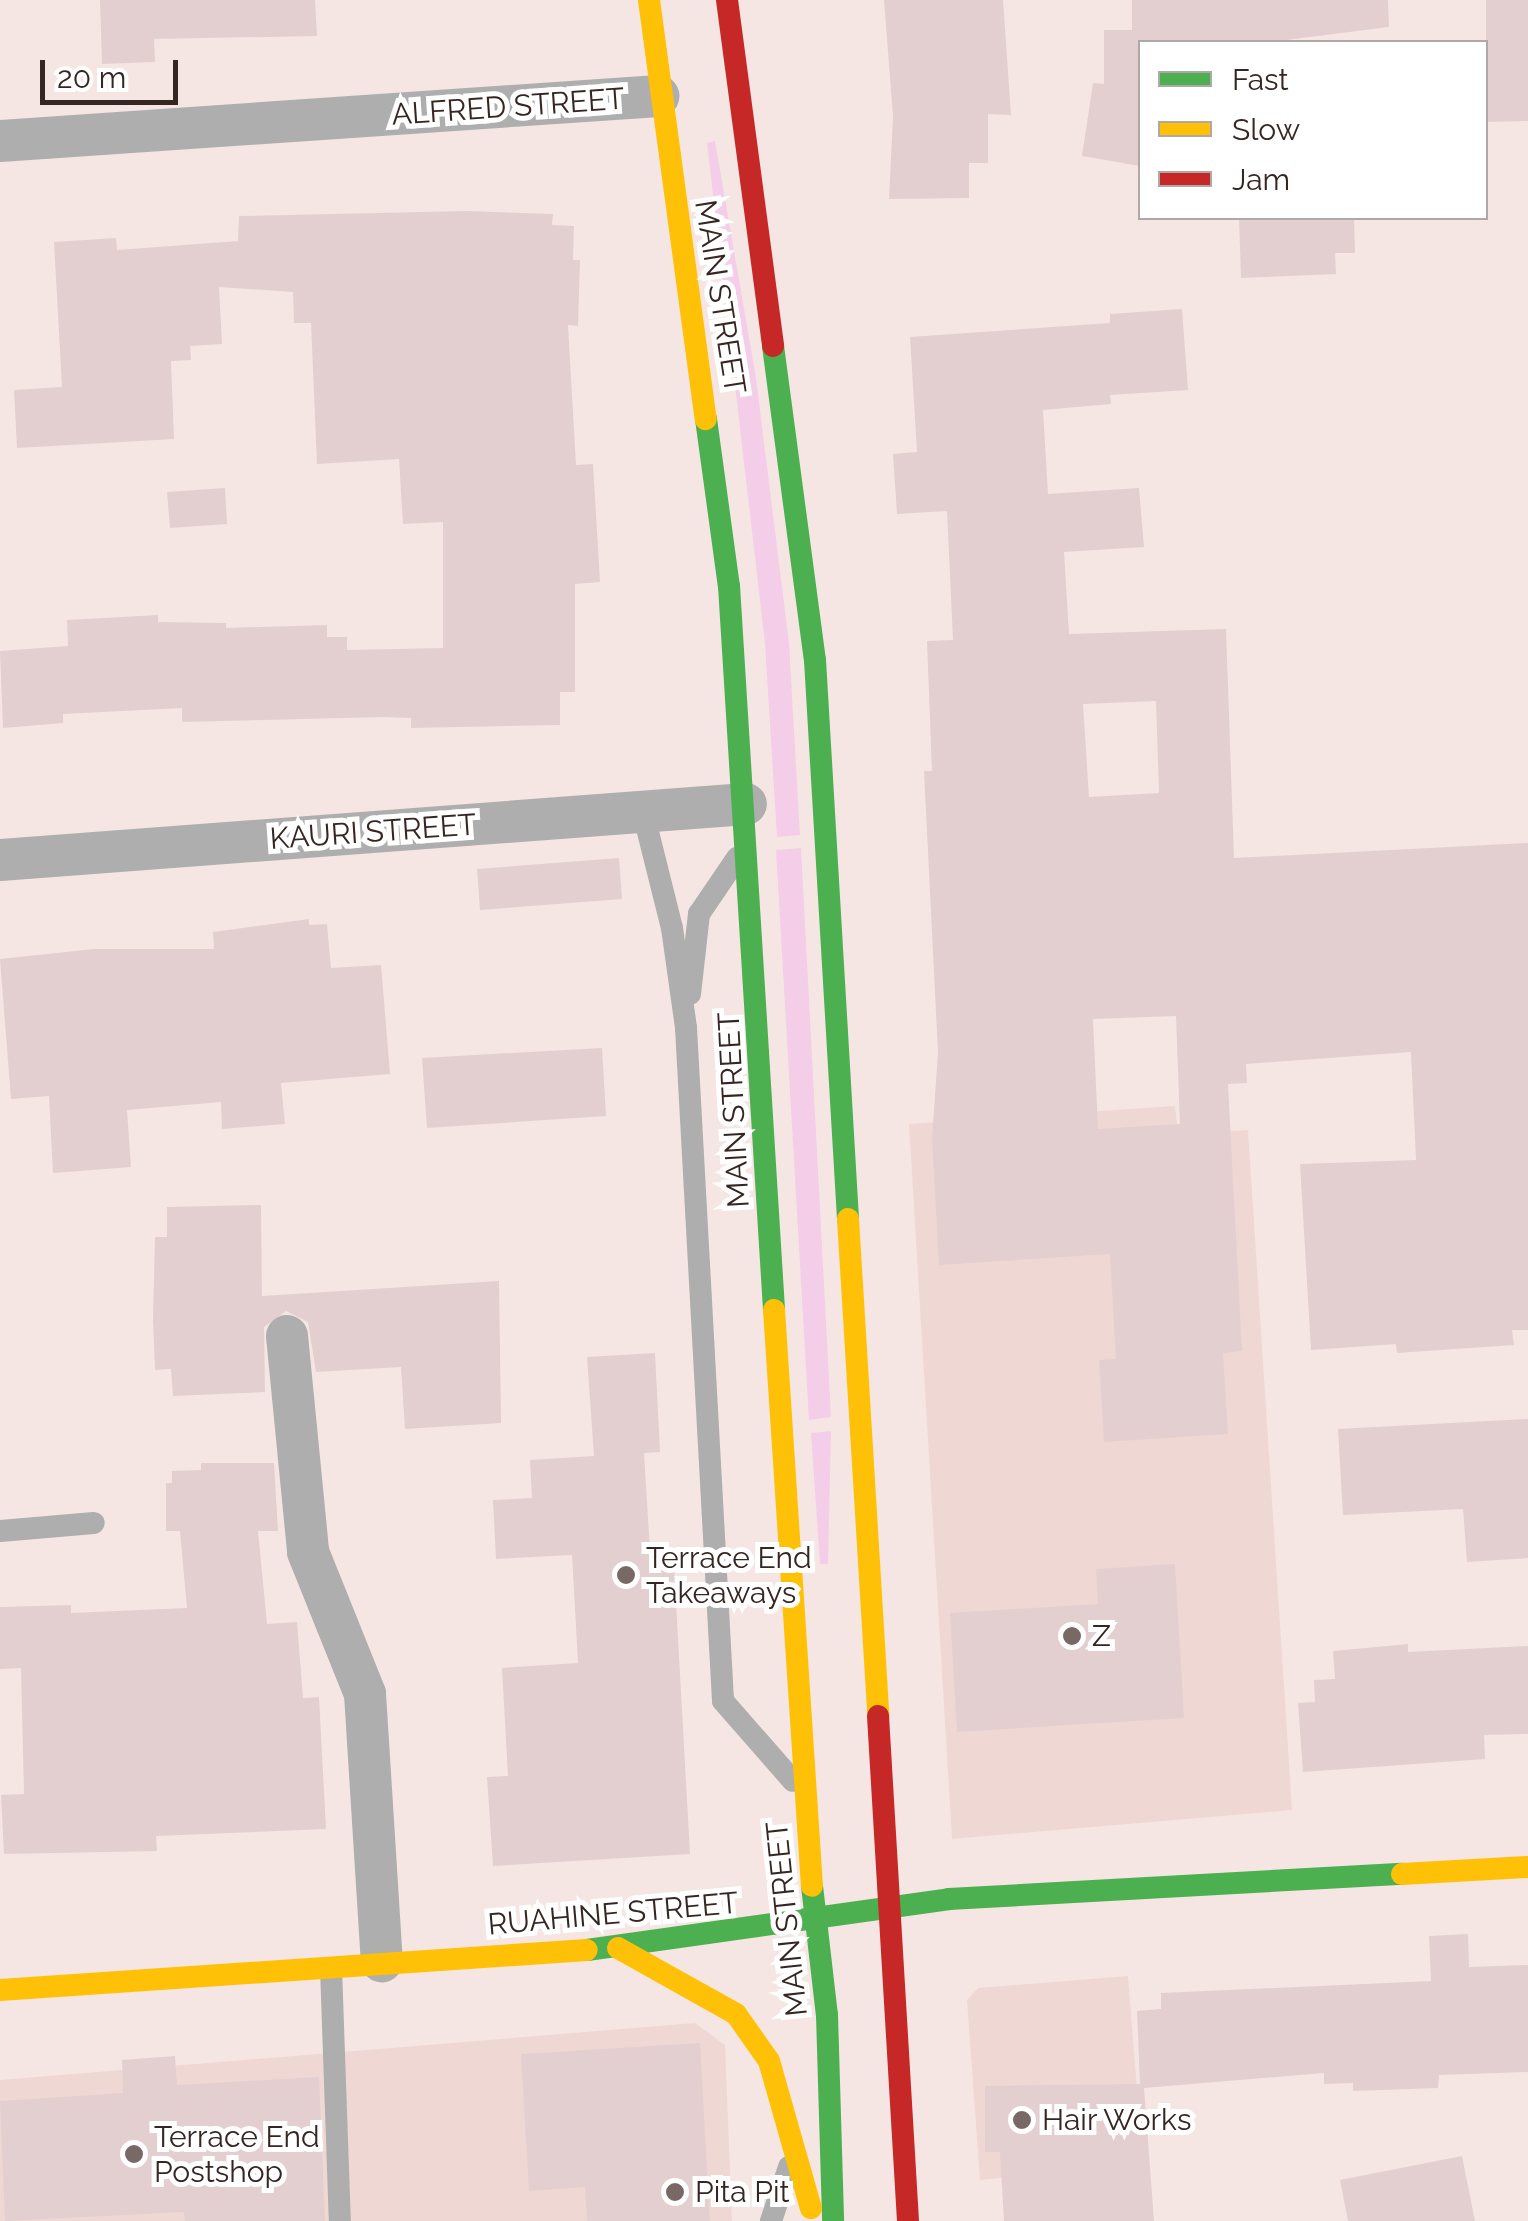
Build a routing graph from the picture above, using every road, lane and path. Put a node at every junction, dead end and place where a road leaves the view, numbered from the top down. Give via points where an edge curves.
1 (649, 0) edge
2 (727, 0) edge
3 (658, 96) junction
4 (0, 141) edge
5 (642, 812) junction
6 (747, 822) junction
7 (0, 860) edge
8 (686, 1028) junction
9 (287, 1336) dead end
10 (94, 1523) dead end
11 (0, 1530) edge
12 (805, 1795) junction
13 (1528, 1868) edge
14 (890, 1910) junction
15 (818, 1922) junction
16 (618, 1948) junction
17 (382, 1961) junction
18 (331, 1965) junction
19 (0, 1990) edge
20 (795, 2150) junction
21 (340, 2221) edge
22 (771, 2221) edge
23 (814, 2221) edge
24 (832, 2221) edge
25 (908, 2221) edge

1 - 3 main road, MAIN STREET
2 - 14 main road, MAIN STREET via 815,660
3 - 4 street, ALFRED STREET
3 - 6 main road, MAIN STREET via 704,382
5 - 6 street, KAURI STREET
5 - 7 street, KAURI STREET
5 - 8 lane via 672,928
6 - 8 lane via 700,914
6 - 12 main road, MAIN STREET
8 - 12 lane via 723,1701
9 - 17 street via 308,1552 365,1694
10 - 11 lane
12 - 15 main road, MAIN STREET
13 - 14 main road, RUAHINE STREET via 949,1898
14 - 15 main road, RUAHINE STREET
14 - 25 main road, MAIN STREET
15 - 16 main road, RUAHINE STREET
15 - 24 main road, MAIN STREET
16 - 17 main road, RUAHINE STREET
16 - 20 main road via 736,2014 769,2061
17 - 18 main road, RUAHINE STREET
18 - 19 main road, RUAHINE STREET
18 - 21 lane
20 - 22 lane
20 - 23 main road

